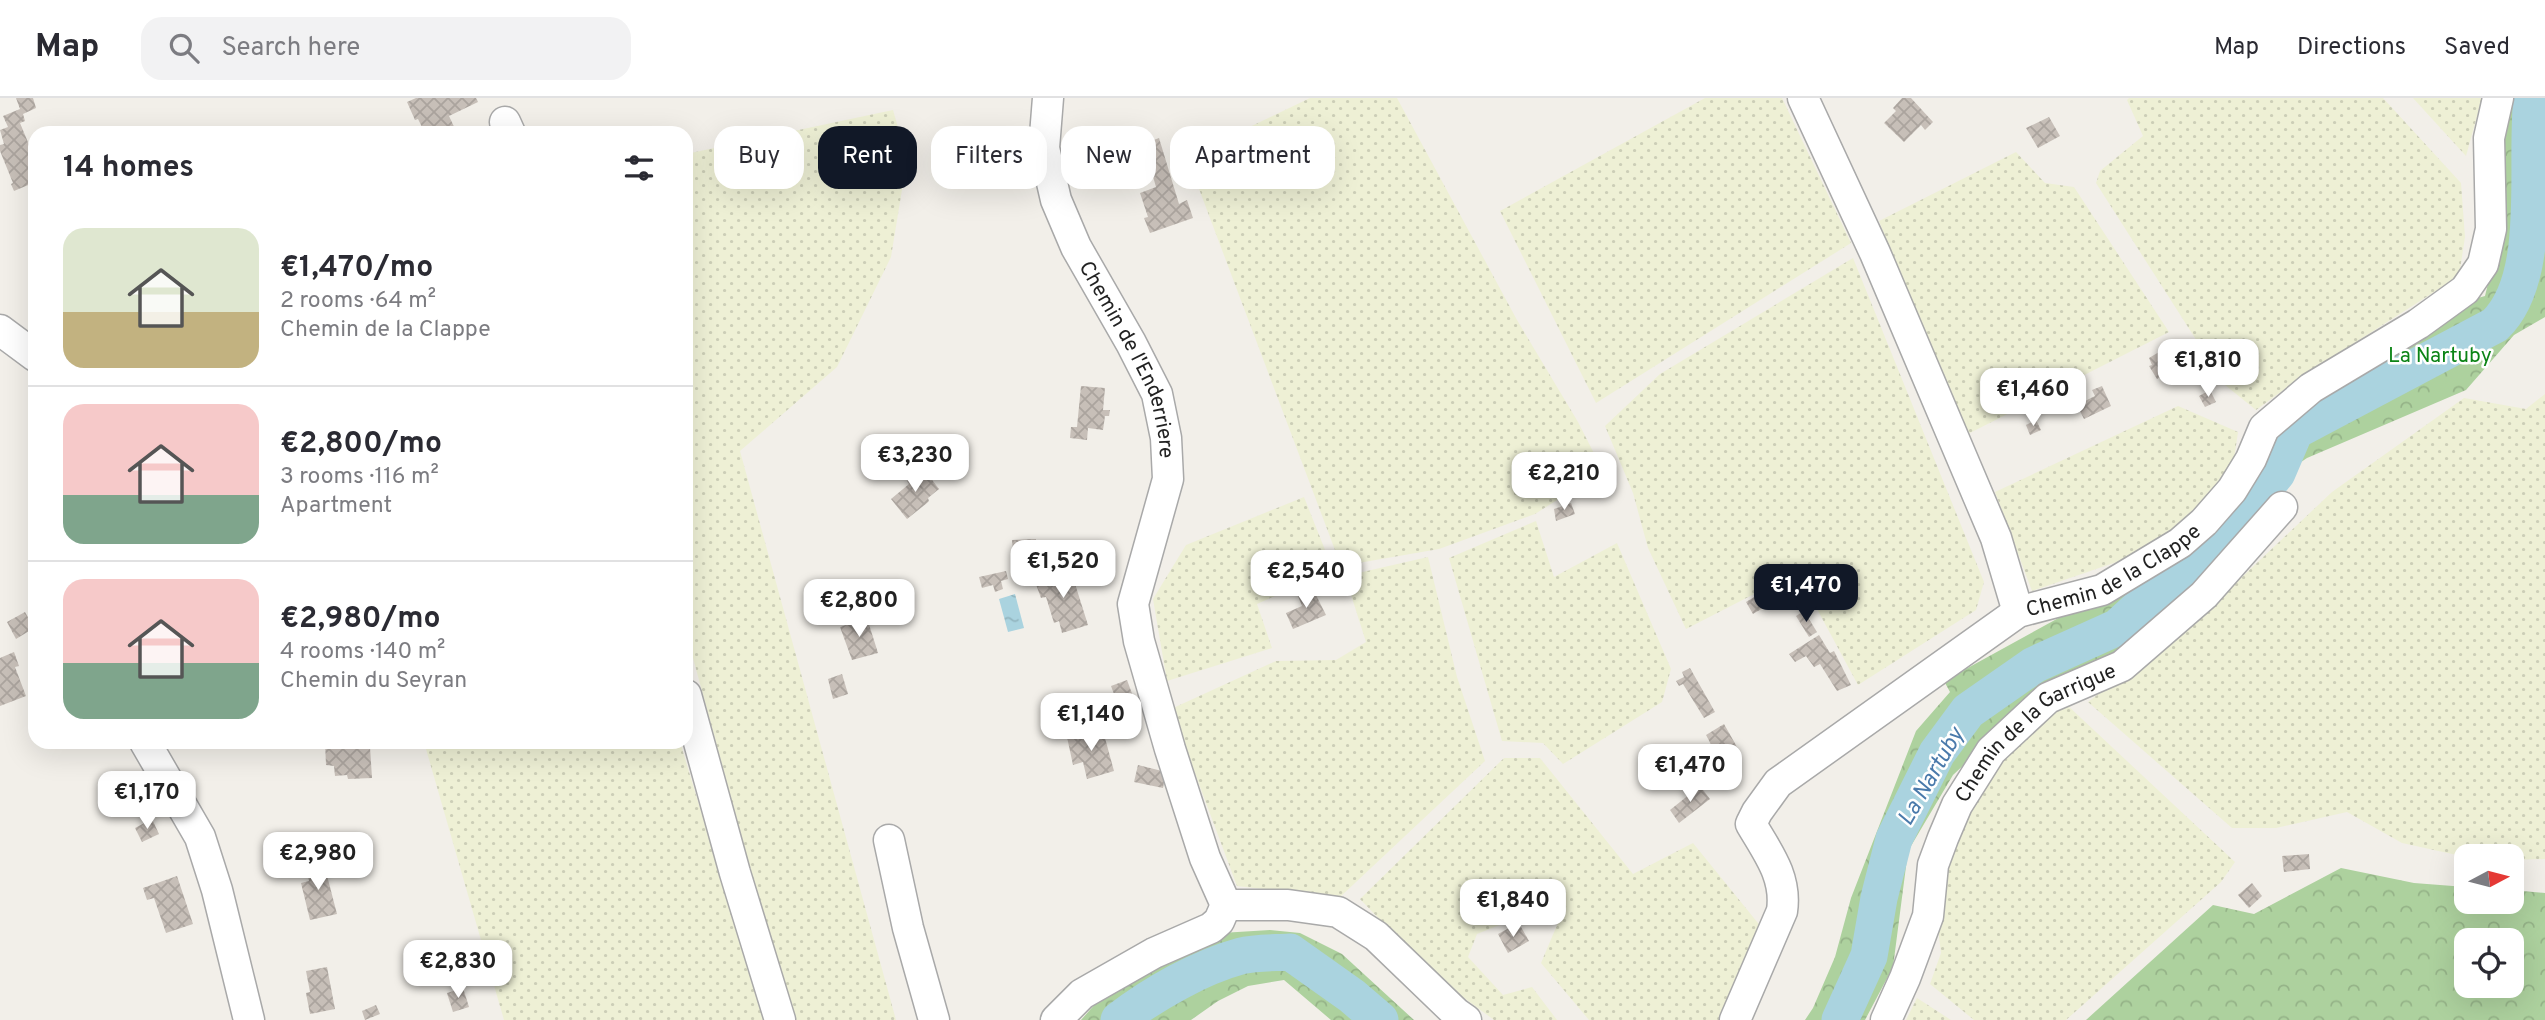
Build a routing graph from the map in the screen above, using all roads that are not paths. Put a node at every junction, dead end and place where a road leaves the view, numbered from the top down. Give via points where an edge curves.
1 (1048, 98) edge
2 (1803, 98) edge
3 (2498, 98) edge
4 (0, 330) edge
5 (28, 351) edge
6 (2282, 507) dead end
7 (2018, 612) junction
8 (693, 720) edge
9 (149, 749) edge
10 (889, 840) dead end
11 (1226, 905) junction
12 (249, 1020) edge
13 (780, 1020) edge
14 (934, 1020) edge
15 (1056, 1020) edge
16 (1466, 1020) edge
17 (1735, 1020) edge
18 (1886, 1020) edge

1 - 11 street, Chemin de l'Enderriere via 1044,148 1056,201 1076,247 1157,394 1168,479 1133,604 1170,749 1205,858
2 - 7 street via 1875,253 1996,538
3 - 7 street, Chemin de la Clappe via 2489,138 2491,229 2483,264 2465,290 2311,388 2264,428 2232,490 2180,543 2102,590
4 - 5 street
6 - 18 street, Chemin de la Garrigue via 2204,596 2122,666 2048,698 1991,751 1943,838 1933,865 1928,916
7 - 17 street, Chemin de la Clappe via 1778,783 1757,813 1751,824 1783,883 1784,896 1773,935
8 - 13 street
9 - 12 street via 200,837
10 - 14 street
11 - 15 street via 1211,928 1154,953 1082,994
11 - 16 street via 1288,905 1338,912 1376,936

